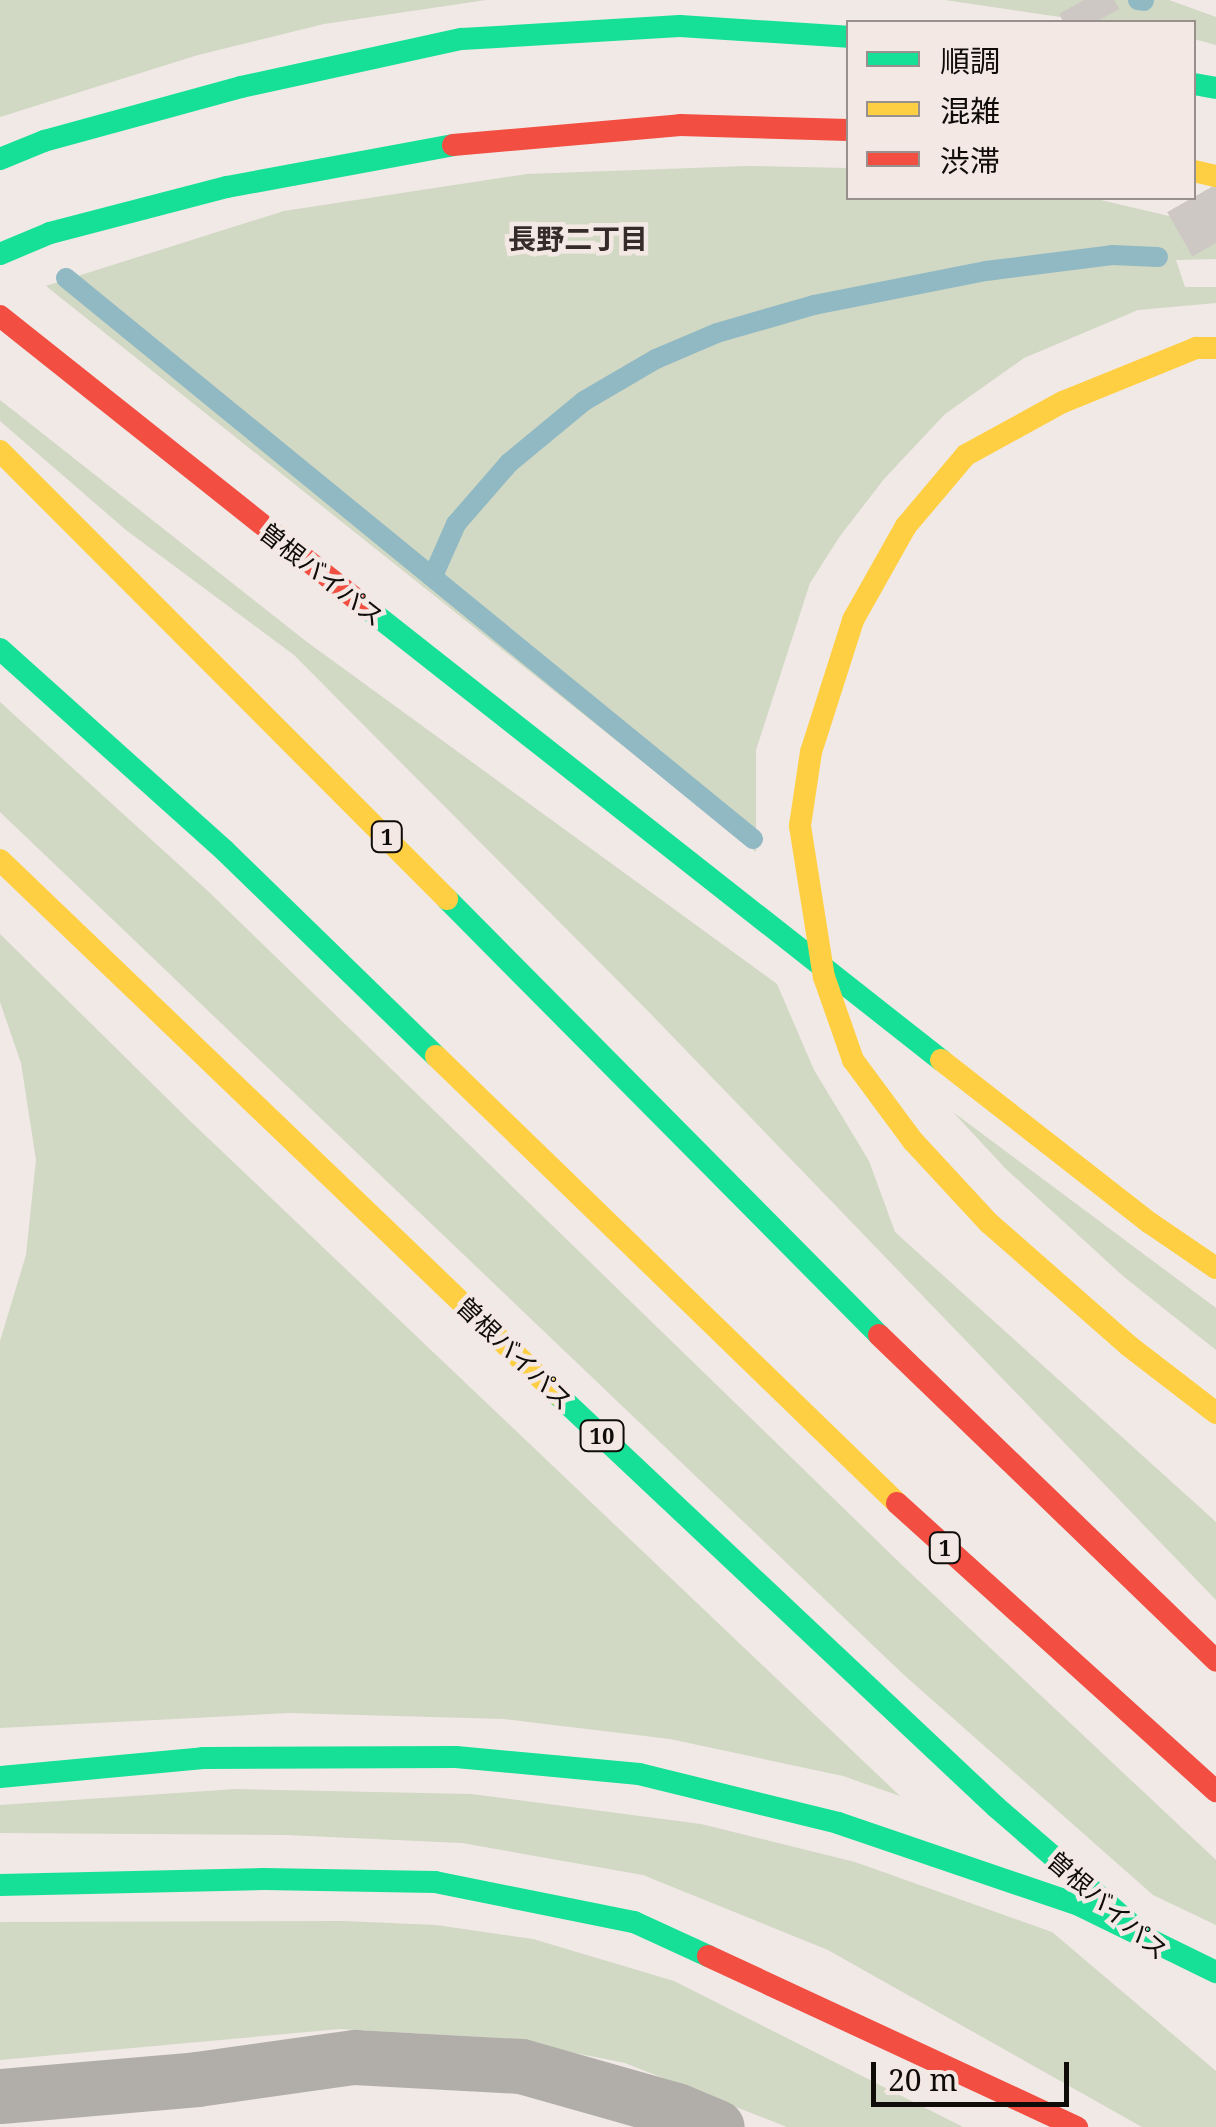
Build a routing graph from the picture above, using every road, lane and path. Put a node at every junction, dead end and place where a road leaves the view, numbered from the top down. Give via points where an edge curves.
1 (846, 37) edge
2 (846, 130) edge
3 (0, 159) edge
4 (0, 254) edge
5 (0, 316) edge
6 (1216, 348) edge
7 (0, 451) edge
8 (0, 650) edge
9 (0, 860) edge
10 (1216, 1268) edge
11 (1216, 1412) edge
12 (1216, 1661) edge
13 (0, 1777) edge
14 (1216, 1791) edge
15 (0, 1885) edge
16 (1216, 1972) edge
17 (1216, 1998) edge
18 (0, 2096) edge
19 (717, 2127) edge
20 (1078, 2127) edge

1 - 3 highway via 680,26 462,40 241,87
2 - 4 highway via 680,124 438,146 227,186
5 - 10 highway, 曽根バイパス via 582,780
6 - 11 highway, bridge via 1196,348 1062,402 966,455 906,526 853,620 811,752 800,826 824,976 854,1060 912,1141 1003,1235
7 - 12 highway, 1 via 768,1228
8 - 14 highway, 1 via 224,850 928,1532
9 - 17 highway, 曽根バイパス / 10 via 697,1529 996,1807
13 - 16 highway, bridge via 203,1758 456,1756 639,1774 838,1823 1079,1905
15 - 20 highway via 264,1878 434,1882 634,1922
18 - 19 street via 354,2057 521,2066

